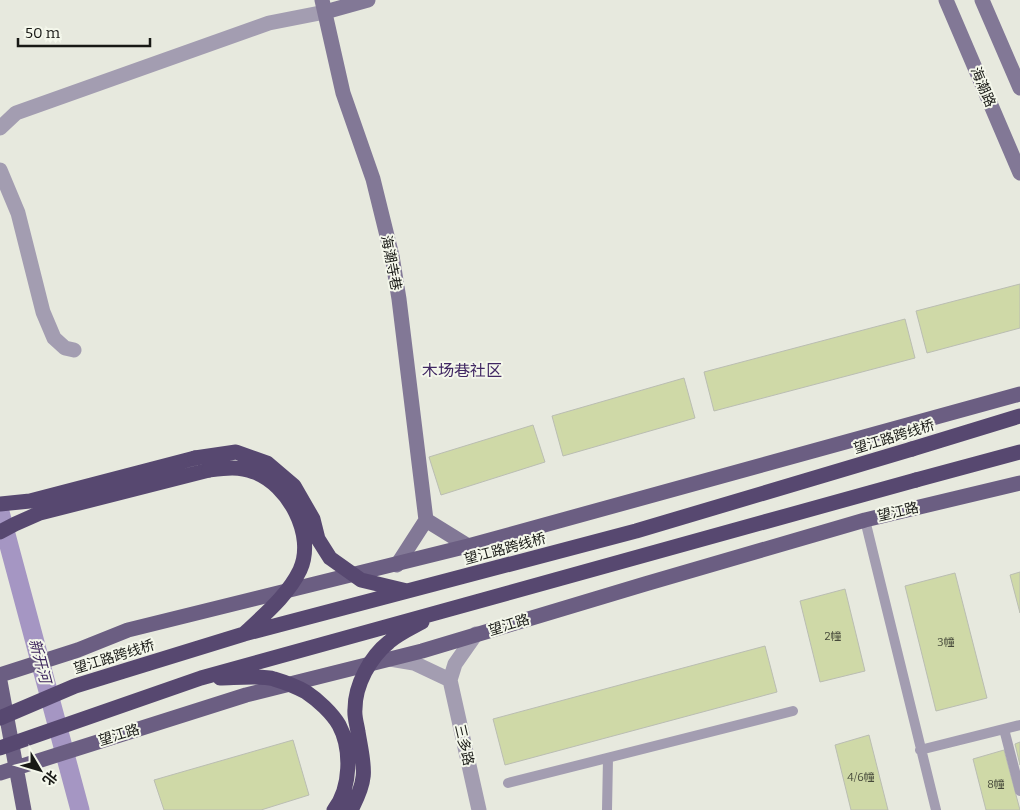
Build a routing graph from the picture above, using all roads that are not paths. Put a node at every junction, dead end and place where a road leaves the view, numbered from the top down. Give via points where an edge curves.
1 (315, 0) edge
2 (368, 0) edge
3 (946, 0) edge
4 (982, 0) edge
5 (324, 6) edge
6 (1020, 88) edge
7 (0, 128) edge
8 (0, 170) edge
9 (1020, 173) edge
10 (74, 350) dead end
11 (1020, 394) edge
12 (1020, 416) edge
13 (1020, 452) edge
14 (1020, 483) edge
15 (0, 504) edge
16 (426, 520) junction
17 (865, 520) junction
18 (0, 532) edge
19 (468, 546) junction
20 (397, 564) junction
21 (408, 592) junction
22 (452, 607) junction
23 (244, 634) junction
24 (476, 634) junction
25 (390, 659) junction
26 (0, 675) edge
27 (201, 678) junction
28 (450, 680) junction
29 (0, 681) edge
30 (793, 711) dead end
31 (0, 718) edge
32 (1020, 725) edge
33 (1004, 729) junction
34 (0, 748) edge
35 (920, 750) junction
36 (608, 758) junction
37 (17, 766) junction
38 (0, 773) edge
39 (508, 783) dead end
40 (1020, 791) edge
41 (24, 810) edge
42 (334, 810) edge
43 (350, 810) edge
44 (479, 810) edge
45 (607, 810) edge
46 (936, 810) edge

1 - 5 street, 海潮寺巷
2 - 5 street
3 - 9 street, 海潮路
4 - 6 street
5 - 7 street via 16,113
5 - 16 street, 海潮寺巷 via 344,93 373,180 392,256
8 - 10 street via 18,213 43,312 54,338 64,348
11 - 19 main road
12 - 21 highway, 望江路跨线桥, bridge via 636,531
13 - 22 highway, bridge
14 - 17 main road, 望江路
15 - 21 highway, bridge via 30,501 195,458 236,452 267,463 294,486 330,558 361,580
16 - 19 street
16 - 20 street
17 - 24 main road, 望江路
17 - 35 lane
18 - 23 highway, bridge via 40,513 209,470 235,467 255,472 290,501 305,545 300,569 281,598
19 - 20 main road
20 - 26 main road via 128,630
21 - 23 highway, 望江路跨线桥, bridge
22 - 27 highway, bridge
22 - 43 highway, bridge via 390,641 377,652 362,680 354,710 364,774 360,792
23 - 31 highway, 望江路跨线桥, bridge via 75,686
24 - 25 main road, 望江路
24 - 28 street via 455,664
25 - 28 street via 414,663
25 - 37 main road, 望江路 via 246,695
27 - 34 highway, bridge
27 - 42 highway, bridge via 272,678 306,692 325,708 339,726 348,760 344,793
28 - 44 street, 三多路
29 - 37 main road
30 - 36 lane
32 - 33 lane
33 - 35 lane
33 - 40 lane
35 - 46 lane
36 - 39 lane
36 - 45 lane
37 - 38 main road, 望江路
37 - 41 main road

